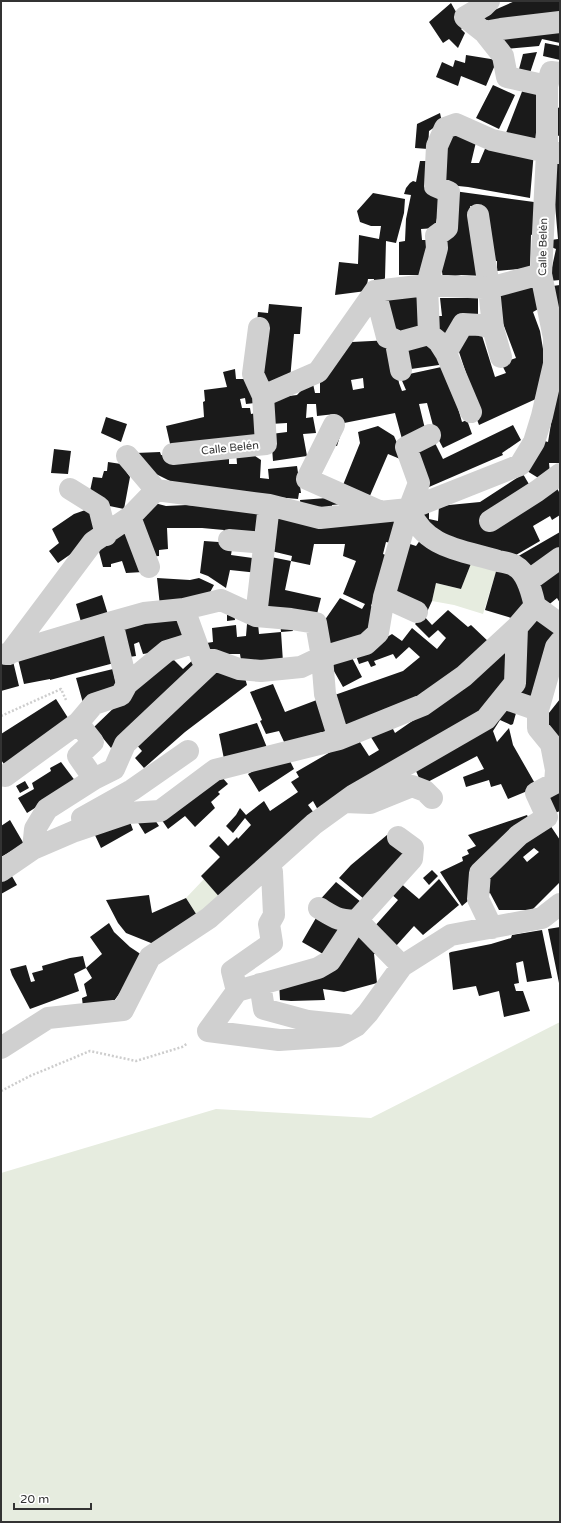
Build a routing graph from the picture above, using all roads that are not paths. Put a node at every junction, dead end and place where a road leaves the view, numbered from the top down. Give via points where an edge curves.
1 (489, 1) edge
2 (560, 22) edge
3 (484, 32) junction
4 (553, 80) edge
5 (553, 152) edge
6 (478, 215) dead end
7 (541, 274) junction
8 (427, 285) junction
9 (489, 288) junction
10 (375, 291) junction
11 (259, 328) dead end
12 (493, 328) junction
13 (429, 334) junction
14 (557, 336) edge
15 (396, 343) junction
16 (446, 353) junction
17 (501, 357) dead end
18 (557, 365) edge
19 (401, 370) dead end
20 (262, 396) junction
21 (471, 412) dead end
22 (334, 425) dead end
23 (430, 435) dead end
24 (173, 454) dead end
25 (127, 456) dead end
26 (520, 465) junction
27 (558, 479) edge
28 (70, 489) dead end
29 (156, 490) junction
30 (538, 491) junction
31 (269, 505) junction
32 (409, 509) junction
33 (381, 512) junction
34 (130, 517) junction
35 (490, 520) dead end
36 (106, 535) junction
37 (229, 540) dead end
38 (264, 543) junction
39 (560, 558) edge
40 (149, 566) dead end
41 (528, 581) junction
42 (384, 597) junction
43 (535, 606) junction
44 (184, 609) junction
45 (417, 612) dead end
46 (256, 616) junction
47 (112, 622) junction
48 (560, 624) edge
49 (517, 626) junction
50 (196, 642) junction
51 (560, 642) edge
52 (5, 654) edge
53 (322, 657) junction
54 (214, 660) junction
55 (560, 678) edge
56 (127, 684) junction
57 (503, 698) junction
58 (540, 702) junction
59 (78, 723) junction
60 (339, 739) junction
61 (188, 751) dead end
62 (6, 776) dead end
63 (94, 779) junction
64 (432, 798) dead end
65 (344, 802) junction
66 (75, 832) junction
67 (398, 837) dead end
68 (33, 849) junction
69 (1, 871) edge
70 (272, 872) dead end
71 (560, 904) edge
72 (319, 908) dead end
73 (357, 920) junction
74 (492, 928) junction
75 (402, 966) junction
76 (260, 984) junction
77 (237, 991) junction
78 (356, 1026) junction
79 (1, 1048) edge

1 - 3 street via 465,17
2 - 3 street
3 - 4 street via 503,56 507,77
4 - 5 street, Calle Belén
5 - 7 street, Calle Belén
5 - 8 street via 492,140 456,124 445,128 437,146 435,186 449,192 447,228 436,236 437,248
6 - 9 street
7 - 9 street
7 - 14 street, Calle Belén
8 - 9 street
8 - 10 street
8 - 13 street
9 - 12 street
10 - 15 street via 387,337 393,338
10 - 20 street via 318,372
11 - 20 street, Calle Belén via 253,374
12 - 16 street via 463,324
12 - 17 street
13 - 15 street
13 - 16 street via 439,342
14 - 18 street, Calle Belén
15 - 19 street
16 - 21 street
18 - 26 street, Calle Belén via 534,442
20 - 24 street, Calle Belén via 266,444
22 - 33 street via 308,479
23 - 32 street via 406,446 419,484
25 - 29 street
26 - 30 street
26 - 32 street
27 - 30 street
28 - 36 street via 99,507
29 - 31 street
29 - 34 street
30 - 35 street
31 - 33 street via 320,518
31 - 38 street
32 - 33 street
32 - 41 street via 414,522 432,539 450,548 516,566
32 - 42 street
34 - 36 street
34 - 40 street
36 - 52 street via 94,542
37 - 38 street
38 - 46 street
39 - 41 street
41 - 43 street
42 - 45 street
42 - 53 street via 378,633 366,644
43 - 48 street
43 - 49 street
44 - 46 street via 221,600
44 - 47 street via 144,613
44 - 50 street
46 - 53 street via 316,623
47 - 52 street
47 - 56 street
49 - 57 street via 515,683
49 - 60 street via 464,676 423,705
50 - 54 street via 202,659
50 - 56 street via 167,652
51 - 58 street via 556,647
53 - 54 street via 301,667 261,671 239,669
53 - 60 street via 325,694
54 - 63 street via 125,744 114,769
55 - 58 street
56 - 59 street via 121,695 94,704
57 - 58 street
57 - 65 street via 486,719 410,761
58 - 74 street via 538,728 551,744 556,770 555,783 536,793 547,817 519,835 480,873 478,899
59 - 62 street
59 - 63 street via 94,742 78,756
60 - 66 street via 215,770 160,811 128,813
61 - 66 street via 132,790 81,819
63 - 68 street via 47,809 35,829
64 - 65 street via 425,791 412,786 370,803
65 - 79 street via 314,824 209,918 150,958 123,1010 48,1018
66 - 68 street
67 - 73 street via 413,848 412,859
68 - 69 street
70 - 77 street via 274,915 269,924 272,943 232,971
71 - 74 street via 542,918
72 - 73 street via 335,918 345,921
73 - 75 street
73 - 76 street via 330,961 318,968
74 - 75 street via 451,935
75 - 78 street
76 - 77 street
76 - 78 street via 264,1009 308,1021
77 - 78 street via 208,1031 279,1040 338,1036

